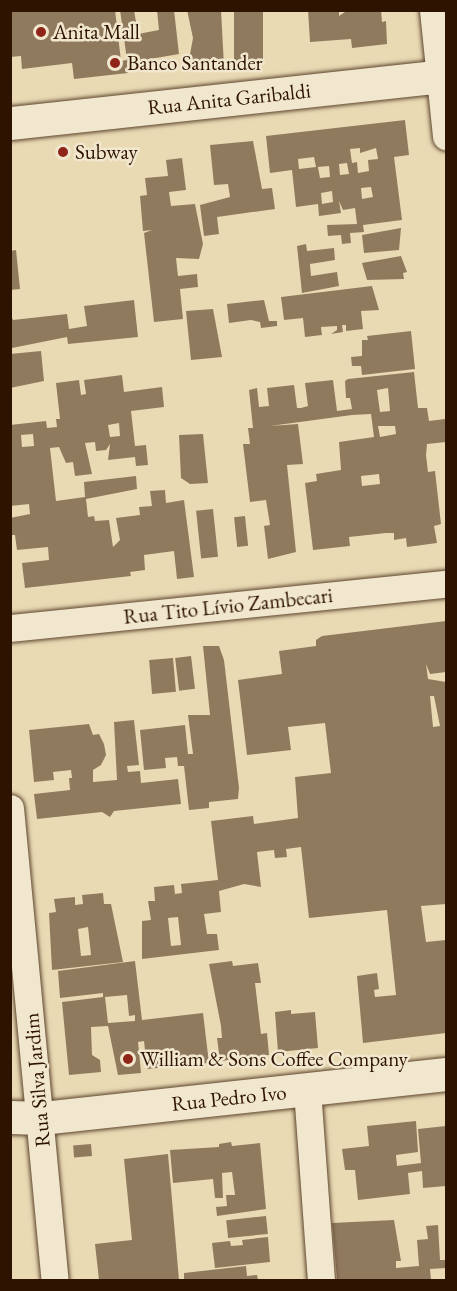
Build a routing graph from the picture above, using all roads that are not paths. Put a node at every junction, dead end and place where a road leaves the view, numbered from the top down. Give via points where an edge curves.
1 (433, 10) edge
2 (444, 76) edge
3 (10, 123) edge
4 (447, 136) edge
5 (447, 584) edge
6 (10, 628) edge
7 (10, 808) edge
8 (447, 1074) edge
9 (307, 1090) junction
10 (26, 1117) edge
11 (55, 1281) edge
12 (321, 1281) edge

1 - 2 street
2 - 3 main road, Rua Anita Garibaldi
2 - 4 street
5 - 6 street, Rua Tito Lívio Zambecari
7 - 10 street, Rua Silva Jardim
8 - 9 main road, Rua Pedro Ivo
9 - 10 main road, Rua Pedro Ivo
9 - 12 street
10 - 11 street, Rua Silva Jardim

